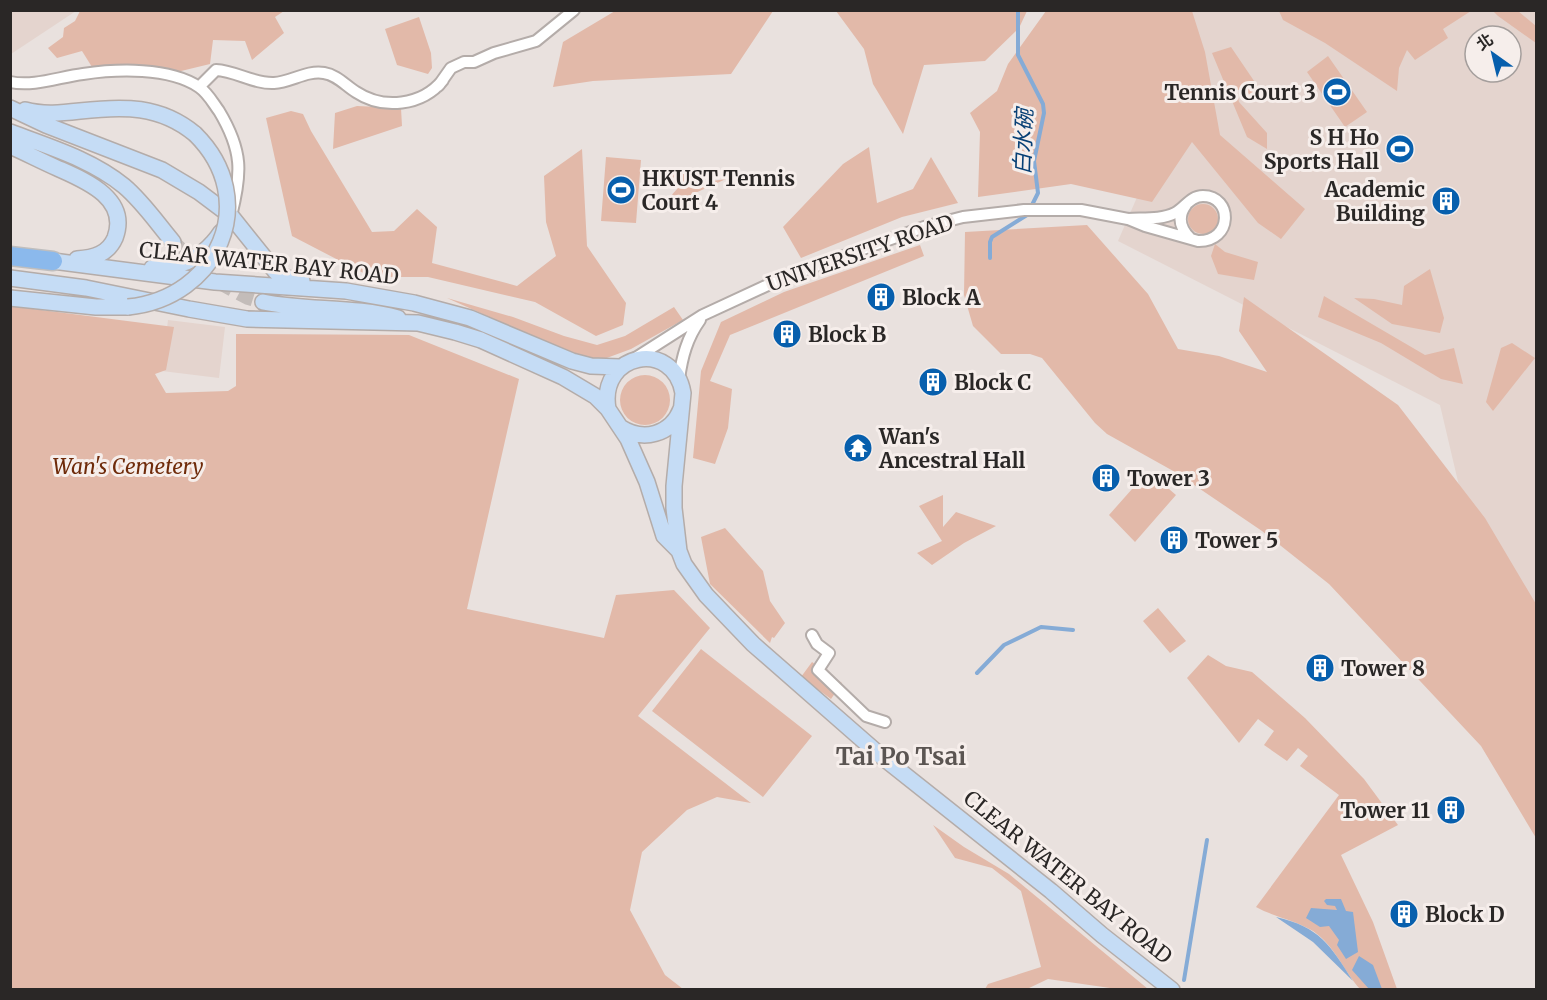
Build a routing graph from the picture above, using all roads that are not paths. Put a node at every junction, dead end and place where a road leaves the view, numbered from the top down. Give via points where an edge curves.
1 (574, 10) edge
2 (10, 82) edge
3 (200, 87) junction
4 (10, 106) edge
5 (10, 132) edge
6 (10, 146) edge
7 (1188, 202) junction
8 (231, 216) junction
9 (1128, 219) junction
10 (1190, 238) junction
11 (173, 242) tunnel mouth
12 (10, 256) edge
13 (53, 261) junction
14 (131, 271) junction
15 (10, 278) edge
16 (346, 291) junction
17 (10, 298) edge
18 (263, 302) tunnel mouth
19 (703, 315) junction
20 (418, 323) junction
21 (625, 364) junction
22 (679, 379) junction
23 (683, 401) junction
24 (608, 409) junction
25 (620, 427) junction
26 (679, 551) junction
27 (812, 635) dead end
28 (885, 722) dead end
29 (1172, 990) edge

1 - 3 street via 536,40 451,68 438,86 422,97 388,104 375,101 330,75 316,72 272,83 216,70
2 - 3 street via 148,72
3 - 8 street via 227,126 239,161
4 - 8 main road via 46,125 162,170
4 - 17 main road, bridge via 40,113 146,109 176,120 195,134 214,158 226,189 226,220 213,258 191,283 164,299 128,307
5 - 11 main road via 113,178 139,201
6 - 13 main road via 98,189 116,214 116,235 103,254
7 - 9 street, UNIVERSITY ROAD via 1175,213
7 - 10 street via 1183,208 1181,225
7 - 10 street, UNIVERSITY ROAD via 1210,197 1225,214 1223,228 1213,239
8 - 14 main road via 214,242 181,264
8 - 16 main road via 276,272 294,280
9 - 10 street, UNIVERSITY ROAD
9 - 19 street, UNIVERSITY ROAD via 1081,210 1042,209 963,217 842,255
12 - 13 main road, CLEAR WATER BAY ROAD
13 - 14 main road, CLEAR WATER BAY ROAD
14 - 16 main road, CLEAR WATER BAY ROAD via 215,282
15 - 20 main road, CLEAR WATER BAY ROAD via 247,318
16 - 21 main road, CLEAR WATER BAY ROAD via 470,318 591,366
18 - 20 main road via 376,312
19 - 21 street, UNIVERSITY ROAD
19 - 22 street via 691,333
20 - 24 main road, CLEAR WATER BAY ROAD via 481,340 527,360 581,387
21 - 22 main road, CLEAR WATER BAY ROAD via 652,359 663,363
21 - 24 main road via 609,383
22 - 23 main road, CLEAR WATER BAY ROAD
23 - 25 main road via 675,421 658,433 640,435
23 - 26 main road, CLEAR WATER BAY ROAD via 674,486
24 - 25 main road, CLEAR WATER BAY ROAD
25 - 26 main road, CLEAR WATER BAY ROAD via 647,482 664,536
26 - 29 main road, CLEAR WATER BAY ROAD via 706,596 753,644 881,756
27 - 28 street via 829,653 818,670 866,716

